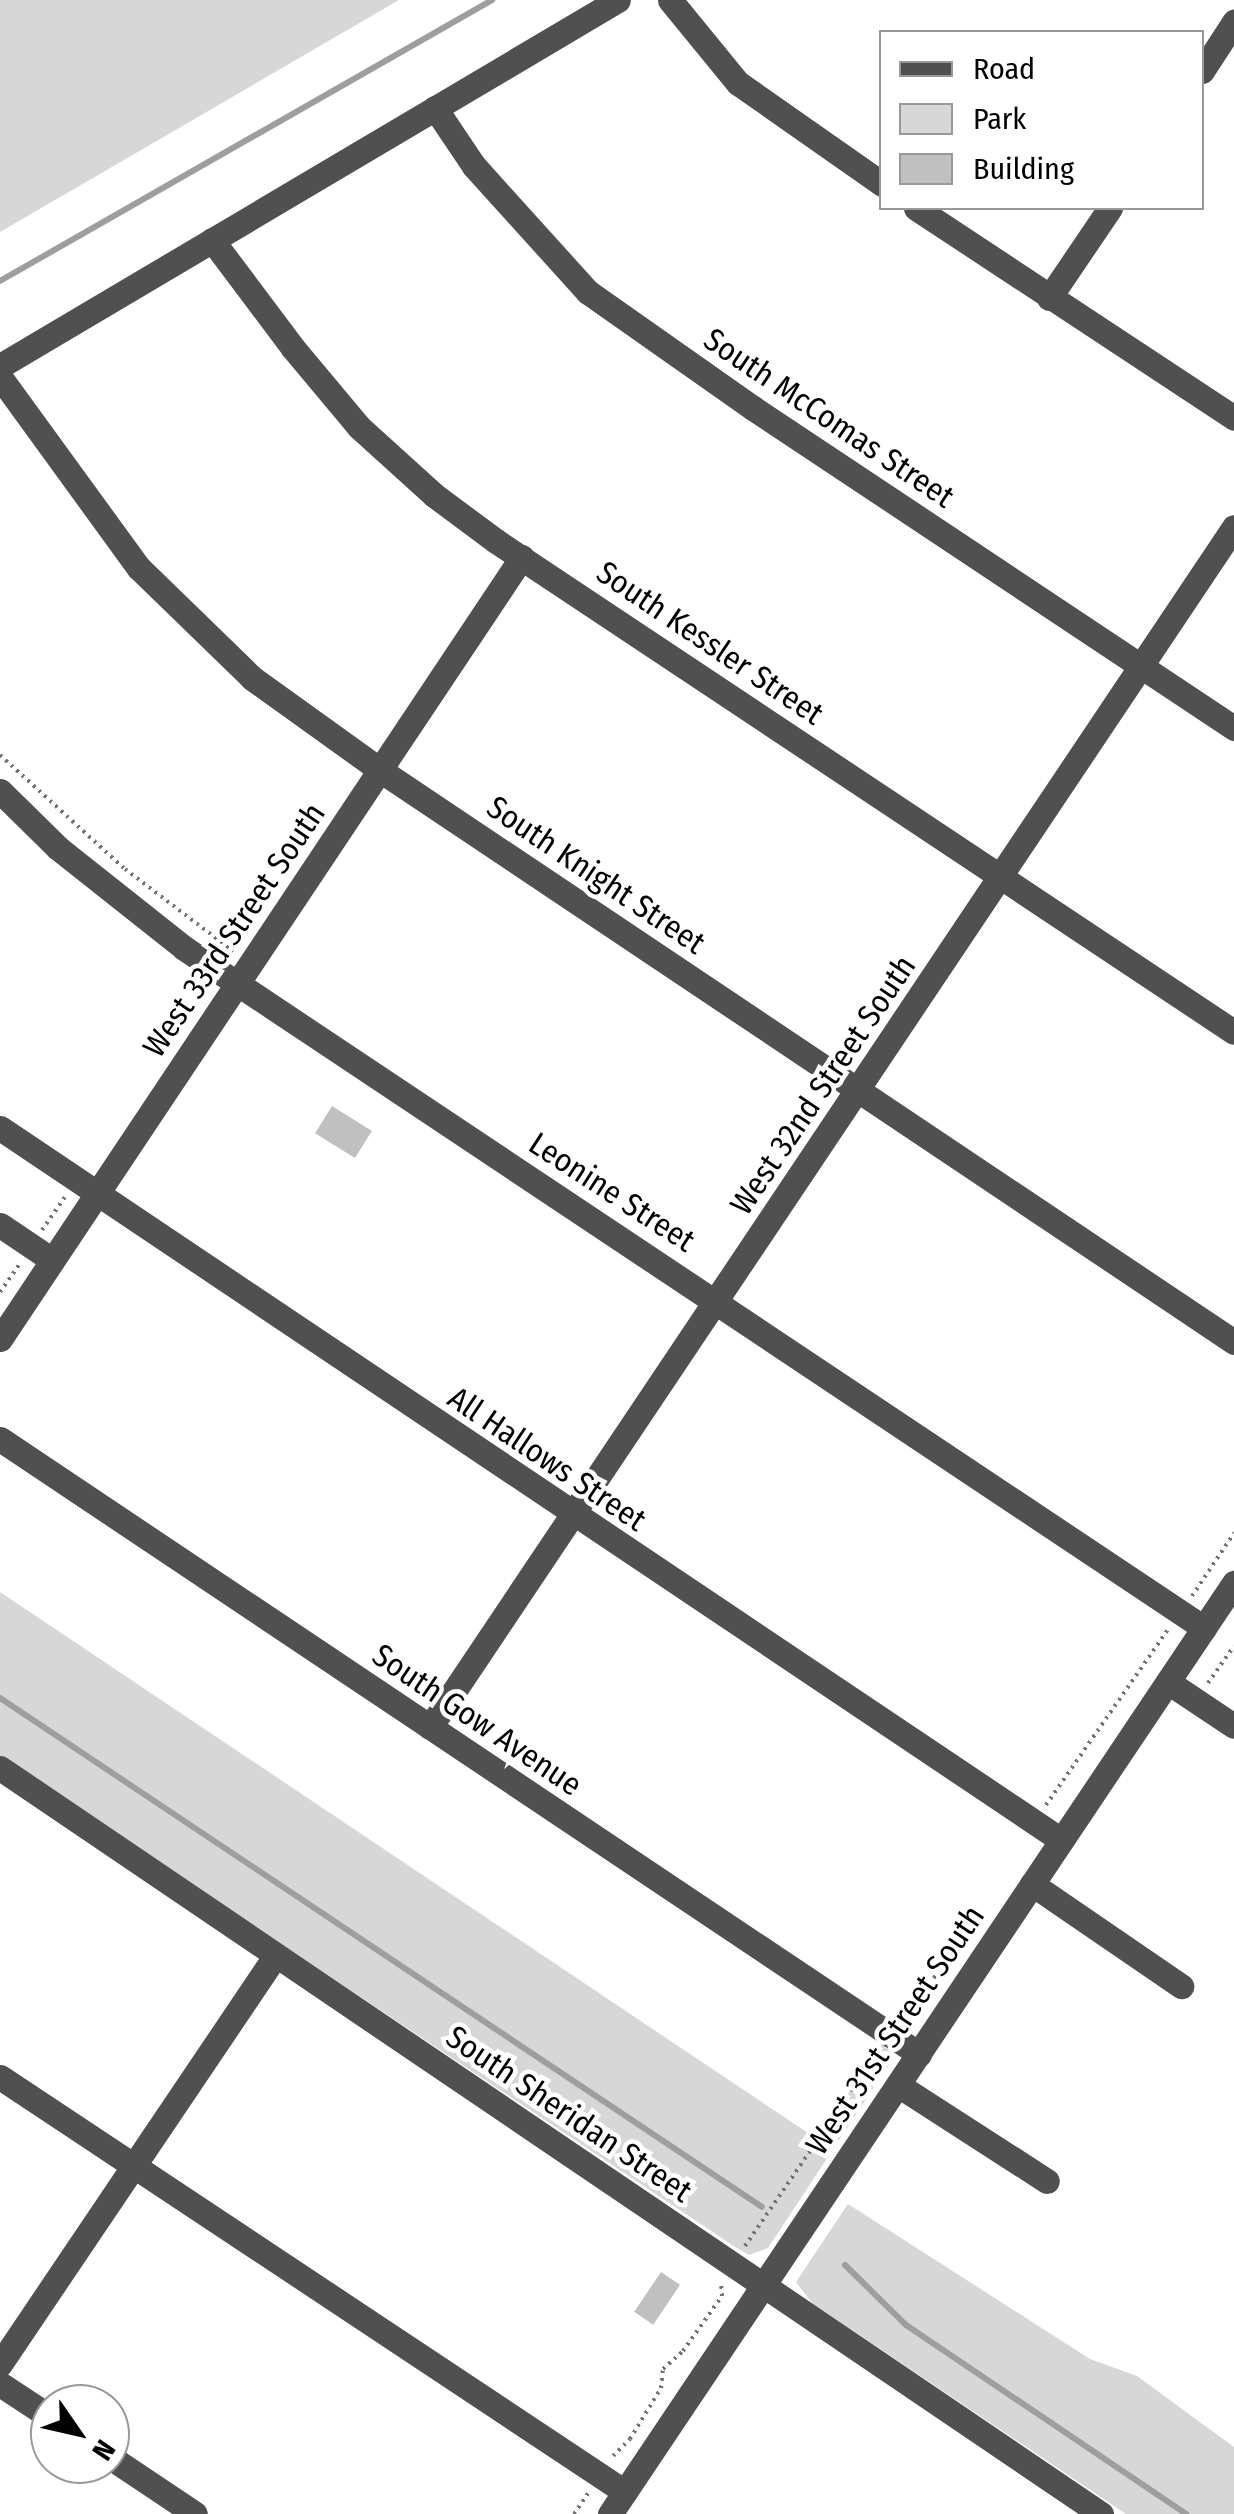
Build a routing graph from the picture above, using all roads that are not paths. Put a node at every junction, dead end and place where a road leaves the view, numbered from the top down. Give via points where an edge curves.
1 (618, 0) edge
2 (670, 0) edge
3 (1234, 22) edge
4 (1204, 68) edge
5 (434, 108) junction
6 (879, 182) edge
7 (919, 210) edge
8 (1109, 210) edge
9 (212, 240) junction
10 (1050, 298) junction
11 (0, 366) edge
12 (0, 376) edge
13 (1234, 418) edge
14 (1234, 527) edge
15 (522, 557) junction
16 (1142, 666) junction
17 (1234, 728) edge
18 (380, 770) junction
19 (0, 791) edge
20 (1002, 876) junction
21 (237, 984) junction
22 (1234, 1032) edge
23 (858, 1088) junction
24 (0, 1128) edge
25 (96, 1194) junction
26 (0, 1226) edge
27 (52, 1260) junction
28 (718, 1300) junction
29 (2, 1333) edge
30 (1234, 1342) edge
31 (0, 1440) edge
32 (572, 1516) junction
33 (1234, 1583) edge
34 (1204, 1628) junction
35 (1168, 1682) junction
36 (1234, 1726) edge
37 (430, 1727) junction
38 (0, 1768) edge
39 (1061, 1840) junction
40 (1032, 1884) junction
41 (275, 1956) junction
42 (1181, 1986) dead end
43 (918, 2054) junction
44 (0, 2077) edge
45 (898, 2085) junction
46 (134, 2167) junction
47 (1047, 2181) dead end
48 (763, 2284) junction
49 (0, 2364) edge
50 (0, 2384) edge
51 (30, 2404) edge
52 (130, 2470) edge
53 (625, 2492) junction
54 (195, 2514) edge
55 (610, 2514) edge
56 (1100, 2514) edge

1 - 5 street
2 - 6 street via 738,83
3 - 4 street
5 - 9 street
5 - 16 street, South McComas Street via 498,195 588,292
7 - 10 street
8 - 10 street
9 - 11 street
9 - 15 street, South Kessler Street via 359,427 434,495
10 - 13 street
12 - 18 street, South Knight Street via 165,597 252,678
14 - 16 street, West 32nd Street South
15 - 18 street, West 33rd Street South
15 - 20 street, South Kessler Street
16 - 17 street, South McComas Street
16 - 20 street, West 32nd Street South
18 - 21 street, West 33rd Street South
18 - 23 street, South Knight Street
19 - 21 street, Leonine Street via 69,858
20 - 22 street, South Kessler Street
20 - 23 street, West 32nd Street South
21 - 25 street, West 33rd Street South
21 - 28 street, Leonine Street
23 - 28 street, West 32nd Street South
23 - 30 street, South Knight Street
24 - 25 street, All Hallows Street
25 - 27 street, West 33rd Street South
25 - 32 street, All Hallows Street
26 - 27 street
27 - 29 street, West 33rd Street South
28 - 32 street, West 32nd Street South
28 - 34 street, Leonine Street
31 - 37 street, South Gow Avenue
32 - 37 street, West 32nd Street South
32 - 39 street, All Hallows Street
33 - 34 street, West 31st Street South
34 - 35 street, West 31st Street South
35 - 36 street
35 - 39 street, West 31st Street South
37 - 43 street, South Gow Avenue
38 - 41 street, South Sheridan Street
39 - 40 street, West 31st Street South
40 - 42 street
40 - 43 street, West 31st Street South
41 - 46 street
41 - 48 street, South Sheridan Street
43 - 45 street, West 31st Street South
44 - 46 street
45 - 47 street
45 - 48 street, West 31st Street South
46 - 49 street
46 - 53 street
48 - 53 street, West 31st Street South
48 - 56 street, South Sheridan Street
50 - 51 street
52 - 54 street
53 - 55 street, West 31st Street South

